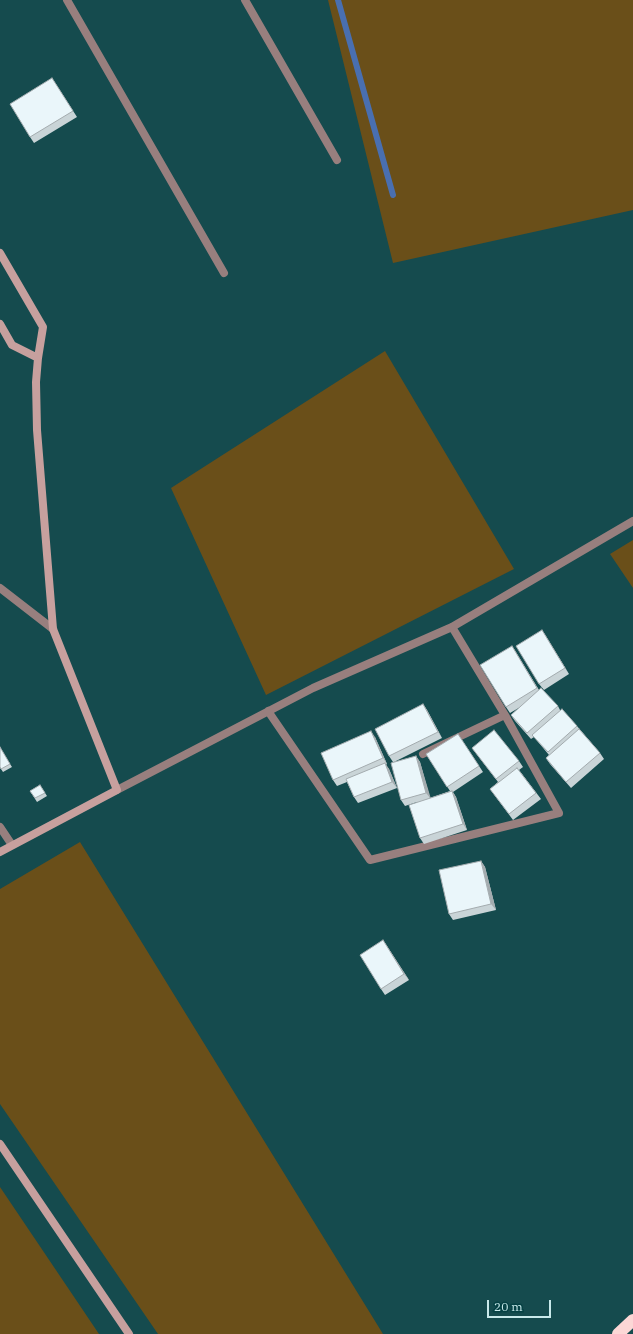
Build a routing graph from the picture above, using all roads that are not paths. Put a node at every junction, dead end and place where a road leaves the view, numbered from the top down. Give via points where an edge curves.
1 (67, 0) edge
2 (245, 0) edge
3 (337, 160) dead end
4 (0, 253) edge
5 (224, 273) dead end
6 (0, 324) edge
7 (38, 358) junction
8 (633, 522) edge
9 (0, 588) edge
10 (452, 627) junction
11 (53, 629) junction
12 (268, 711) junction
13 (505, 715) junction
14 (423, 754) dead end
15 (118, 790) junction
16 (0, 827) edge
17 (12, 845) junction
18 (0, 852) edge
19 (0, 1144) edge
20 (633, 1320) edge
21 (129, 1334) edge
22 (618, 1334) edge

1 - 5 street
2 - 3 street
4 - 7 street via 43,327
6 - 7 street via 12,345
7 - 11 street via 38,430
8 - 10 street
9 - 11 street
10 - 12 street via 313,688
10 - 13 street
11 - 15 street
12 - 13 street via 370,860 559,813
12 - 15 street
13 - 14 street
15 - 17 street
16 - 17 street
17 - 18 street
19 - 21 street
20 - 22 highway

